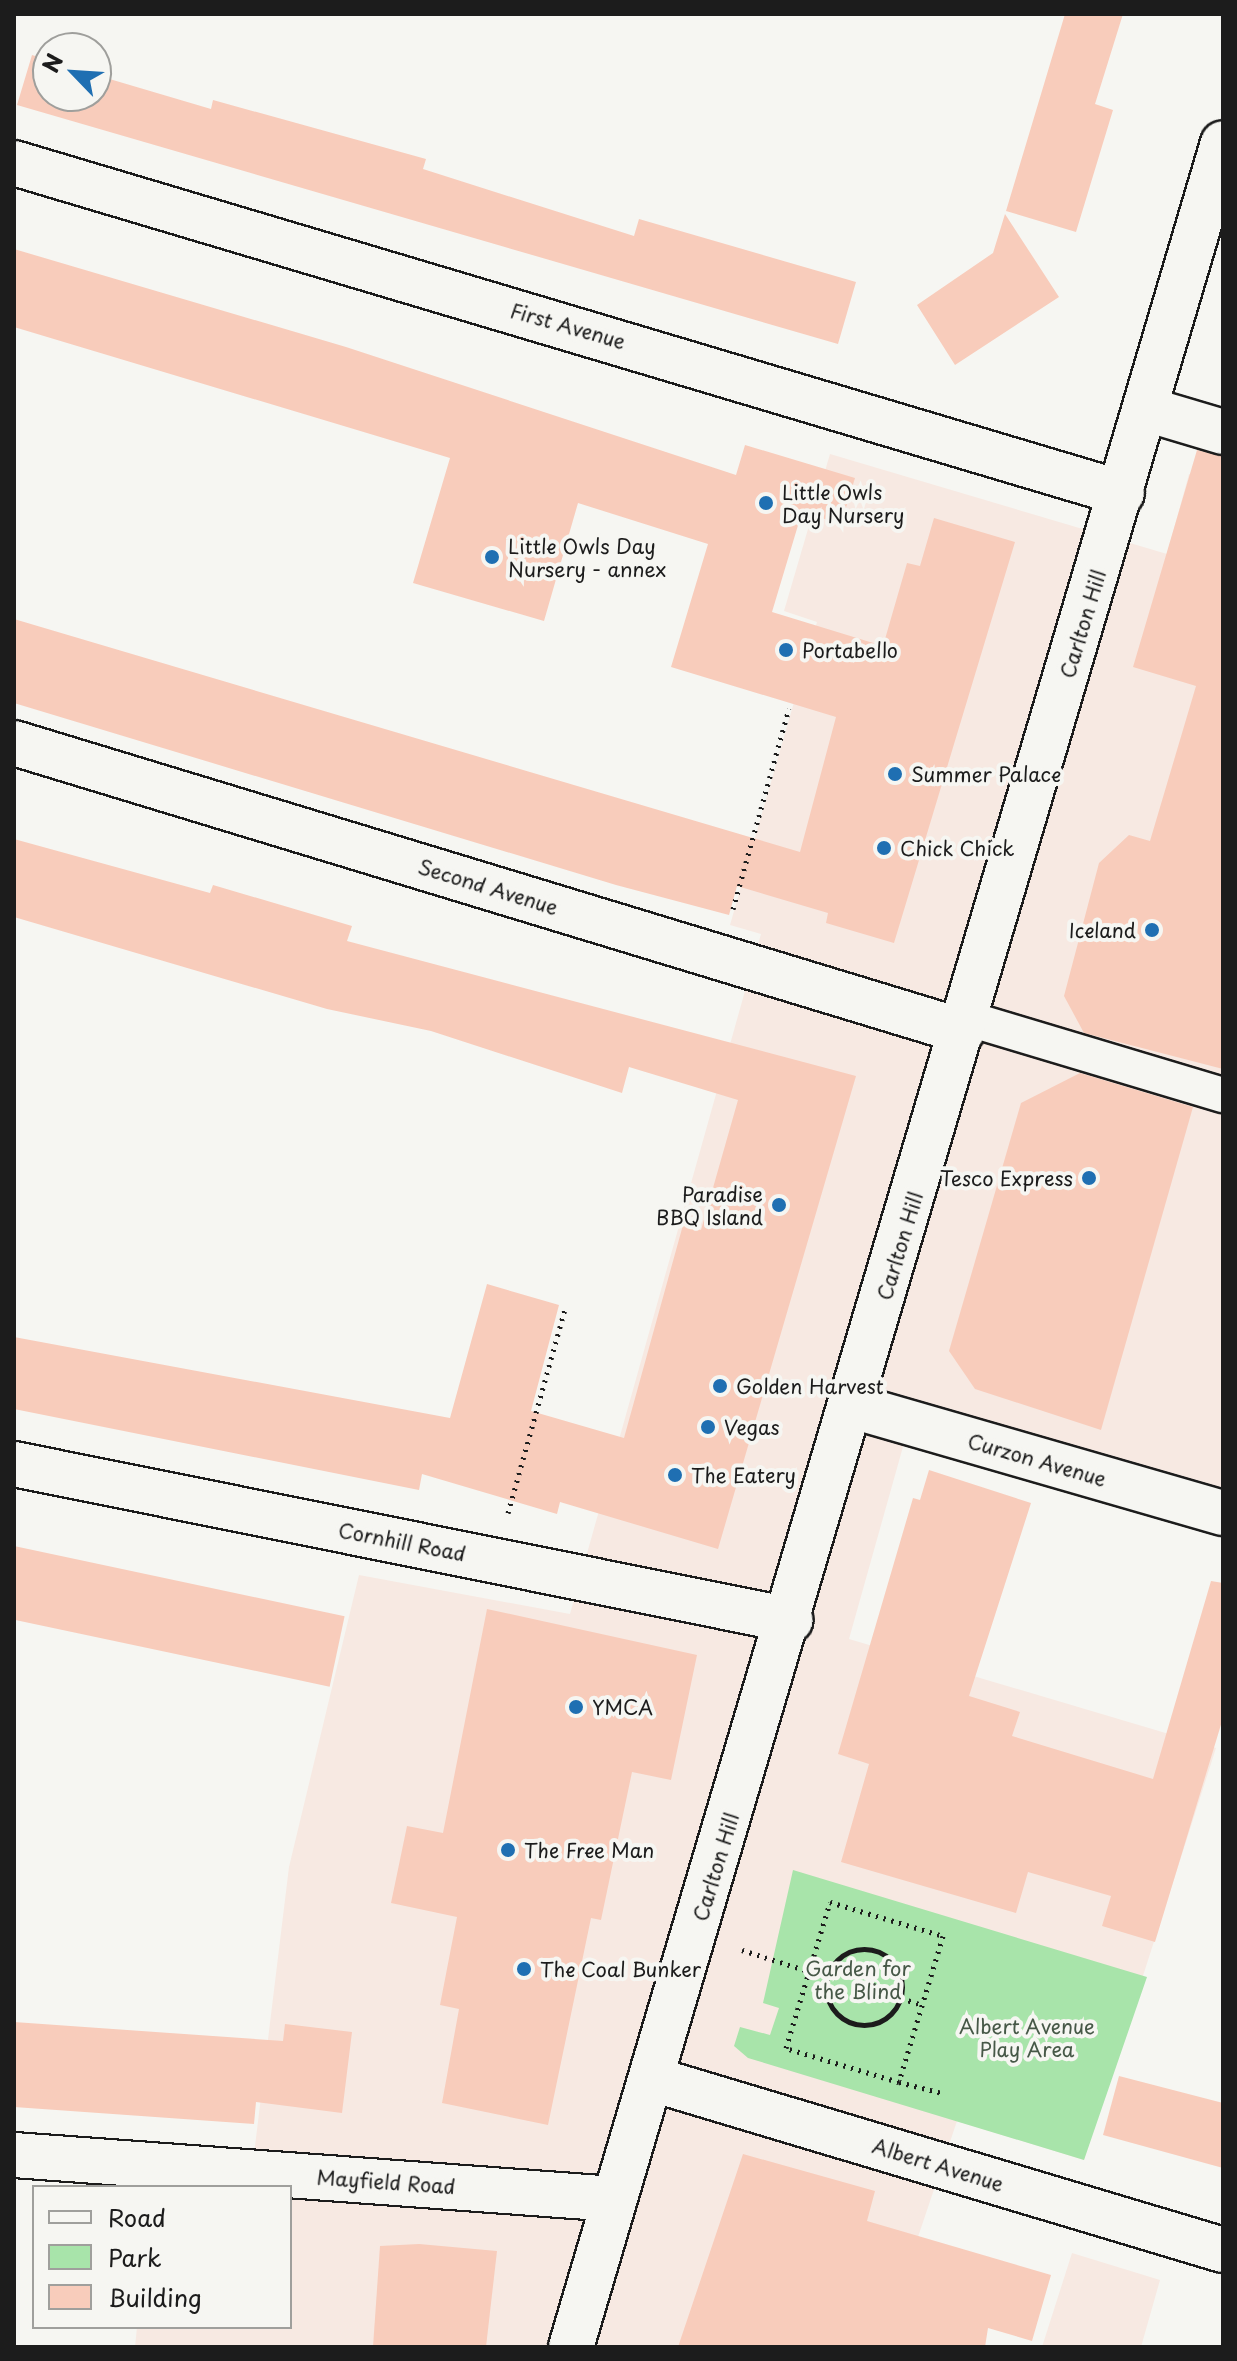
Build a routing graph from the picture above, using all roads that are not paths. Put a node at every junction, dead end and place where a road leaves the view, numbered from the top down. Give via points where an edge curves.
1 (1223, 143) edge
2 (14, 163) edge
3 (1146, 409) junction
4 (1223, 432) edge
5 (1122, 493) junction
6 (14, 743) edge
7 (964, 1025) junction
8 (1223, 1095) edge
9 (852, 1406) junction
10 (14, 1464) edge
11 (1223, 1513) edge
12 (790, 1620) junction
13 (652, 2079) junction
14 (14, 2155) edge
15 (614, 2199) junction
16 (1223, 2250) edge
17 (571, 2347) edge

1 - 3 street, Carlton Hill
2 - 5 street, First Avenue
3 - 4 street
3 - 5 street, Carlton Hill
5 - 7 street, Carlton Hill
6 - 7 street, Second Avenue via 719,957
7 - 8 lane
7 - 9 street, Carlton Hill
9 - 11 street, Curzon Avenue
9 - 12 street, Carlton Hill
10 - 12 street, Cornhill Road
12 - 13 street, Carlton Hill
13 - 15 street, Carlton Hill
13 - 16 street, Albert Avenue
14 - 15 street, Mayfield Road
15 - 17 street, Carlton Hill

